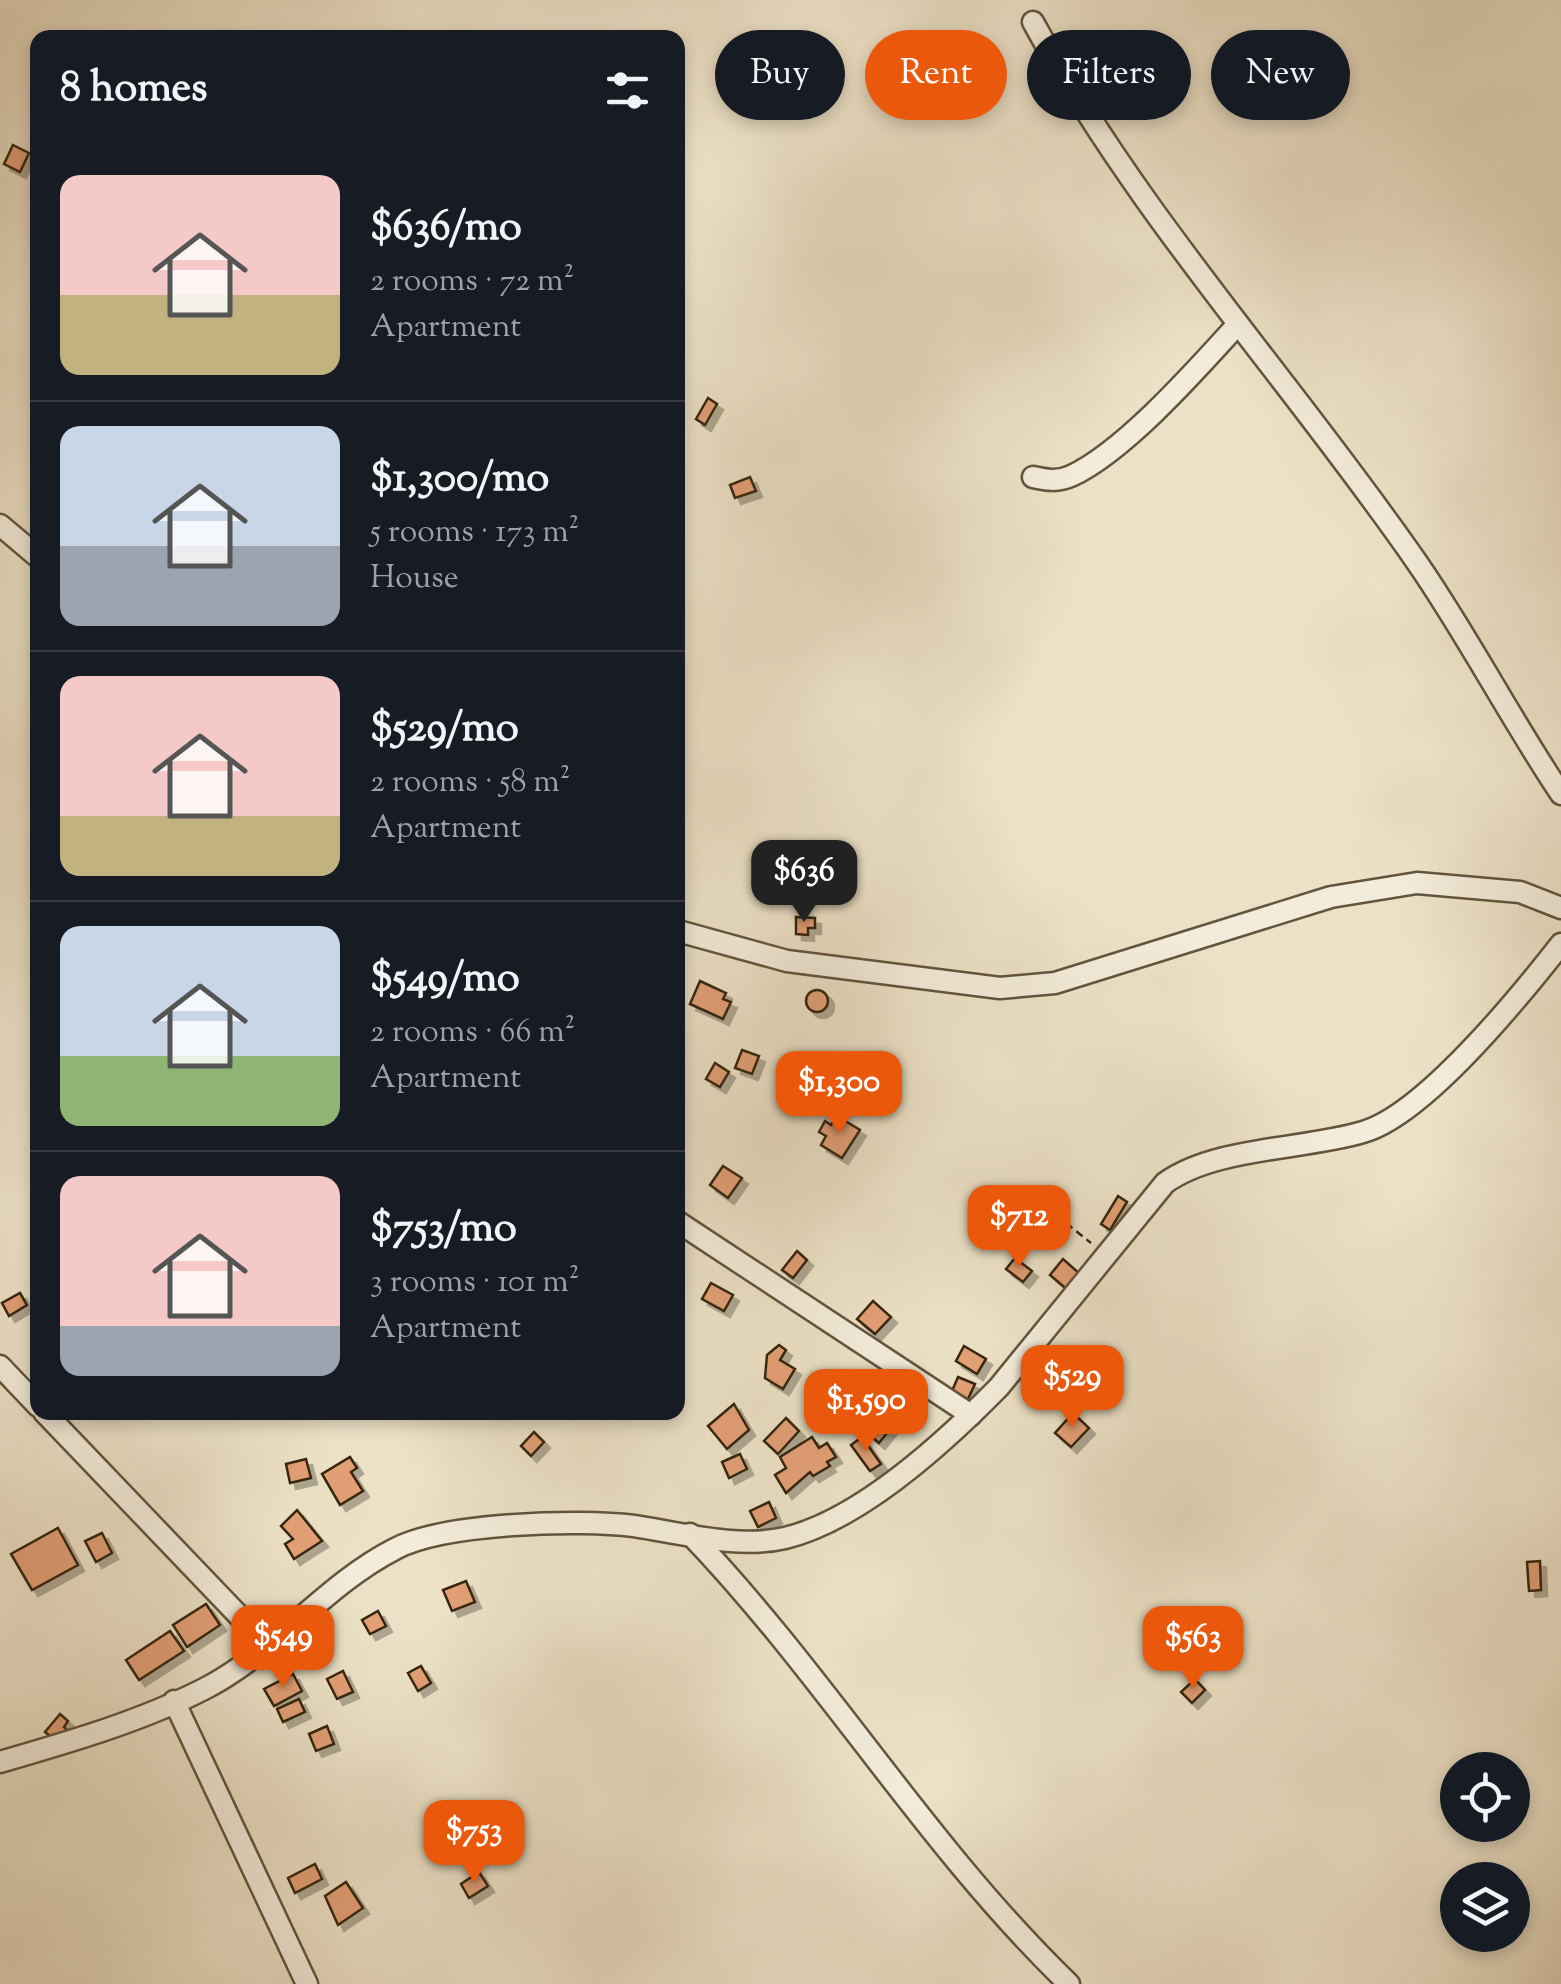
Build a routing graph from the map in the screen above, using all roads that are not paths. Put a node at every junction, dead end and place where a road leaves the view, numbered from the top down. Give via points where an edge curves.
1 (1032, 22) dead end
2 (1238, 324) junction
3 (1033, 478) dead end
4 (0, 524) edge
5 (30, 550) edge
6 (1561, 794) edge
7 (1561, 908) edge
8 (685, 933) edge
9 (1561, 944) edge
10 (685, 1227) edge
11 (0, 1366) edge
12 (30, 1398) edge
13 (971, 1415) junction
14 (52, 1420) edge
15 (690, 1534) junction
16 (266, 1644) junction
17 (174, 1701) junction
18 (0, 1762) edge
19 (308, 1984) edge
20 (1069, 1984) edge

1 - 2 street via 1161,227
2 - 3 street via 1169,398 1092,462 1070,477
2 - 6 street via 1417,562
4 - 5 street
7 - 8 street via 1520,892 1417,882 1331,897 1055,983 1000,988 787,962
9 - 13 street via 1510,1007 1393,1117 1363,1132 1199,1164 1165,1183
10 - 13 street
11 - 12 street
13 - 15 street via 878,1490 812,1528 756,1541
14 - 16 street
15 - 16 street via 628,1525 512,1524 396,1548
15 - 20 street via 754,1601 929,1832
16 - 17 street via 208,1687
17 - 18 street
17 - 19 street

